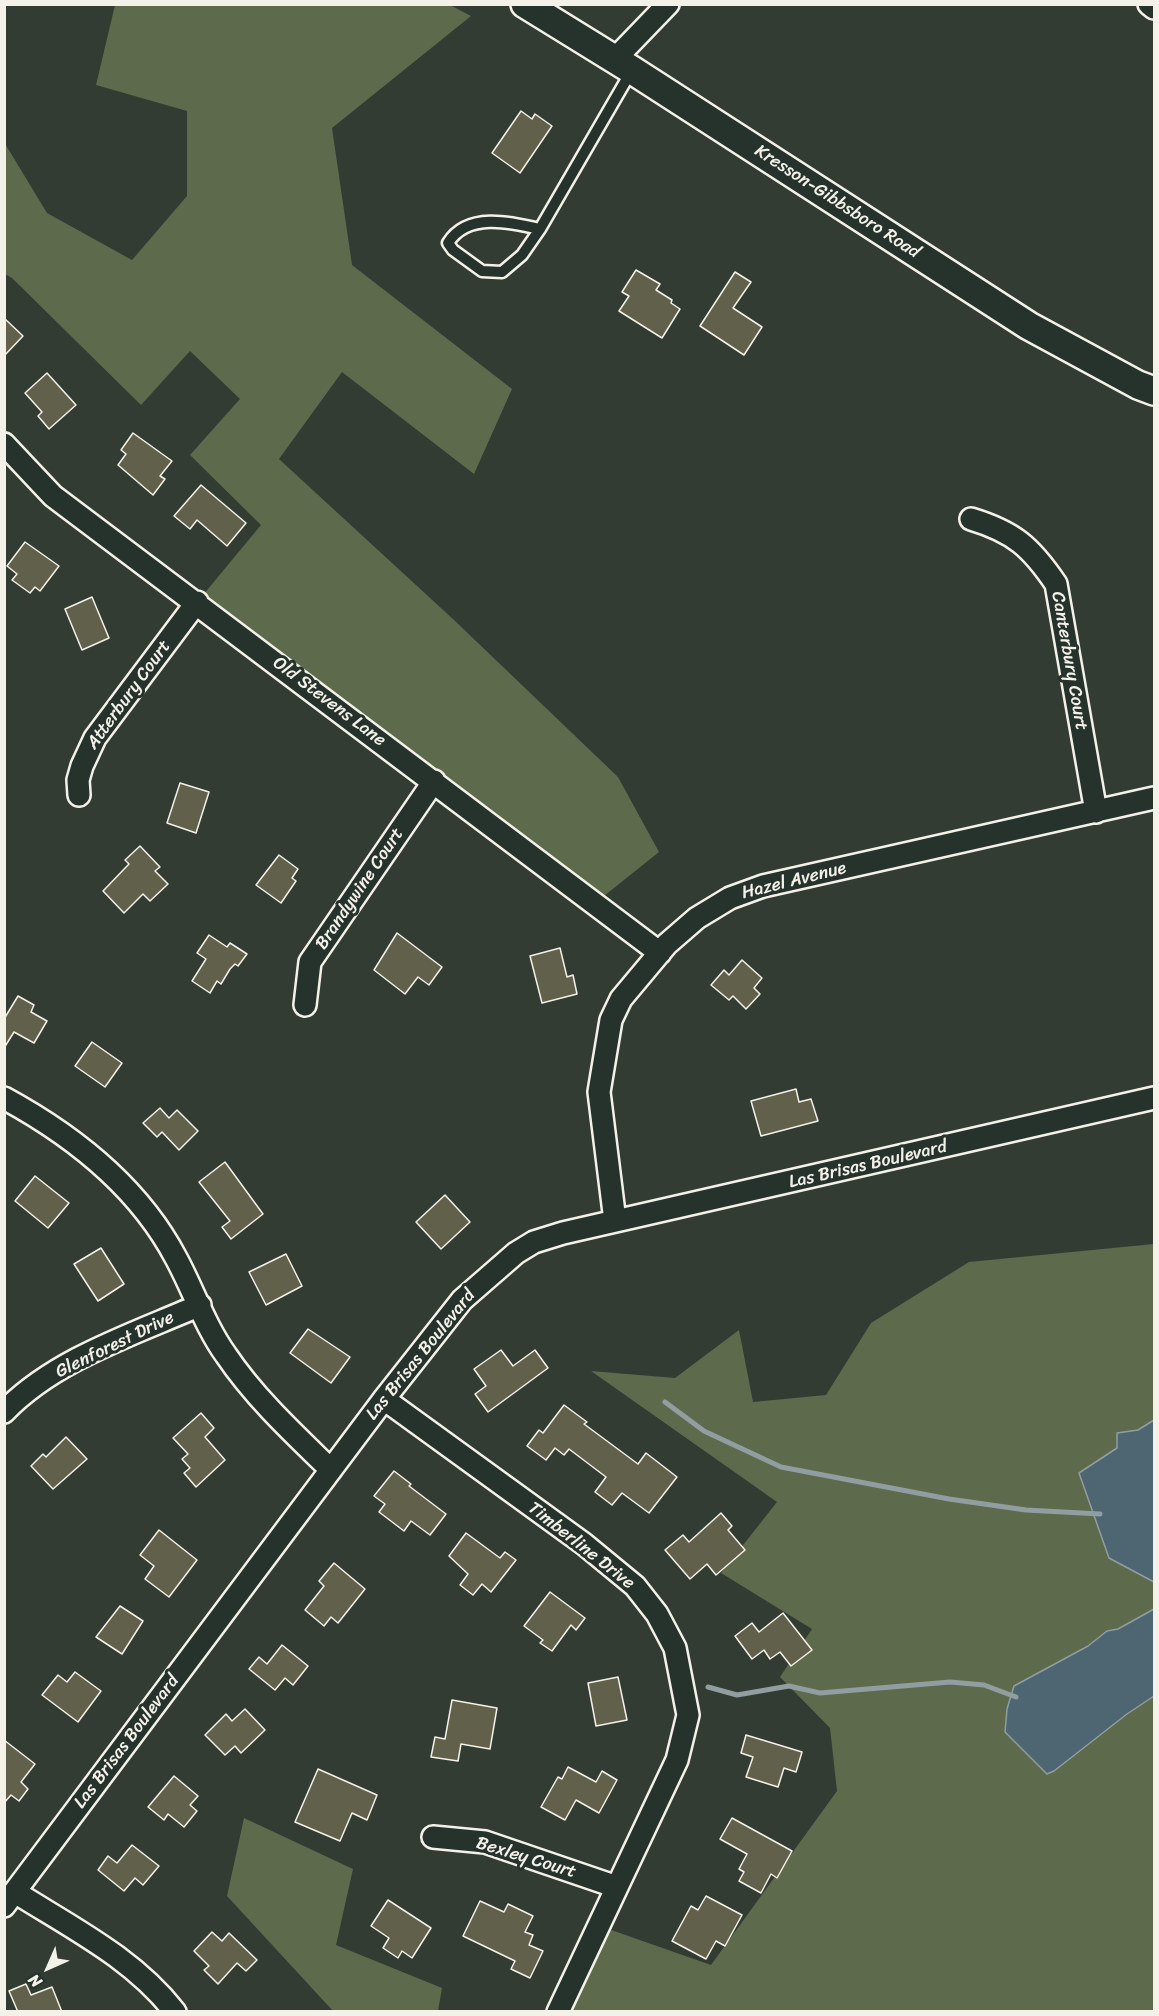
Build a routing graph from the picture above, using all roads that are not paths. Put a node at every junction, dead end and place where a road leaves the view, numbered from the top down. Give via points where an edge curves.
1 (525, 4) edge
2 (668, 4) edge
3 (1149, 4) edge
4 (1155, 8) edge
5 (623, 64) junction
6 (540, 229) junction
7 (1155, 391) edge
8 (4, 444) edge
9 (971, 519) dead end
10 (197, 602) junction
11 (434, 780) junction
12 (79, 795) dead end
13 (1155, 798) edge
14 (1096, 812) junction
15 (660, 953) junction
16 (305, 1005) dead end
17 (4, 1098) edge
18 (1155, 1098) edge
19 (615, 1221) junction
20 (200, 1305) junction
21 (384, 1399) junction
22 (4, 1412) edge
23 (331, 1470) junction
24 (433, 1837) dead end
25 (617, 1887) junction
26 (10, 1899) edge
27 (175, 2012) edge
28 (558, 2012) edge

1 - 5 street, Kresson-Gibbsboro Road
2 - 5 street
3 - 4 street
5 - 6 lane
5 - 7 street, Kresson-Gibbsboro Road via 1029,326
6 - 6 lane via 522,255 502,272 482,271 448,243 464,227 488,221
8 - 10 street, Old Stevens Lane via 53,496
9 - 14 street, Canterbury Court via 1001,528 1022,543 1056,584
10 - 11 street, Old Stevens Lane
10 - 12 street, Atterbury Court via 95,738 78,780
11 - 15 street, Old Stevens Lane
11 - 16 street, Brandywine Court via 310,962
13 - 14 street, Hazel Avenue
14 - 15 street, Hazel Avenue via 763,886 730,898 697,918
15 - 19 street, Hazel Avenue via 621,999 611,1020 604,1052 599,1092
17 - 20 street via 79,1146 133,1193 174,1255
18 - 19 street, Las Brisas Boulevard
19 - 21 street, Las Brisas Boulevard via 534,1242 509,1258 462,1300
20 - 22 street, Glenforest Drive via 100,1348 46,1378
20 - 23 street via 225,1355 276,1416
21 - 23 street, Las Brisas Boulevard
21 - 25 street, Timberline Drive via 584,1544 635,1586 657,1614 675,1648 688,1715 677,1760
23 - 26 street, Las Brisas Boulevard
24 - 25 street, Bexley Court via 485,1842
25 - 28 street, Timberline Drive
26 - 27 street via 124,1961 156,1988

